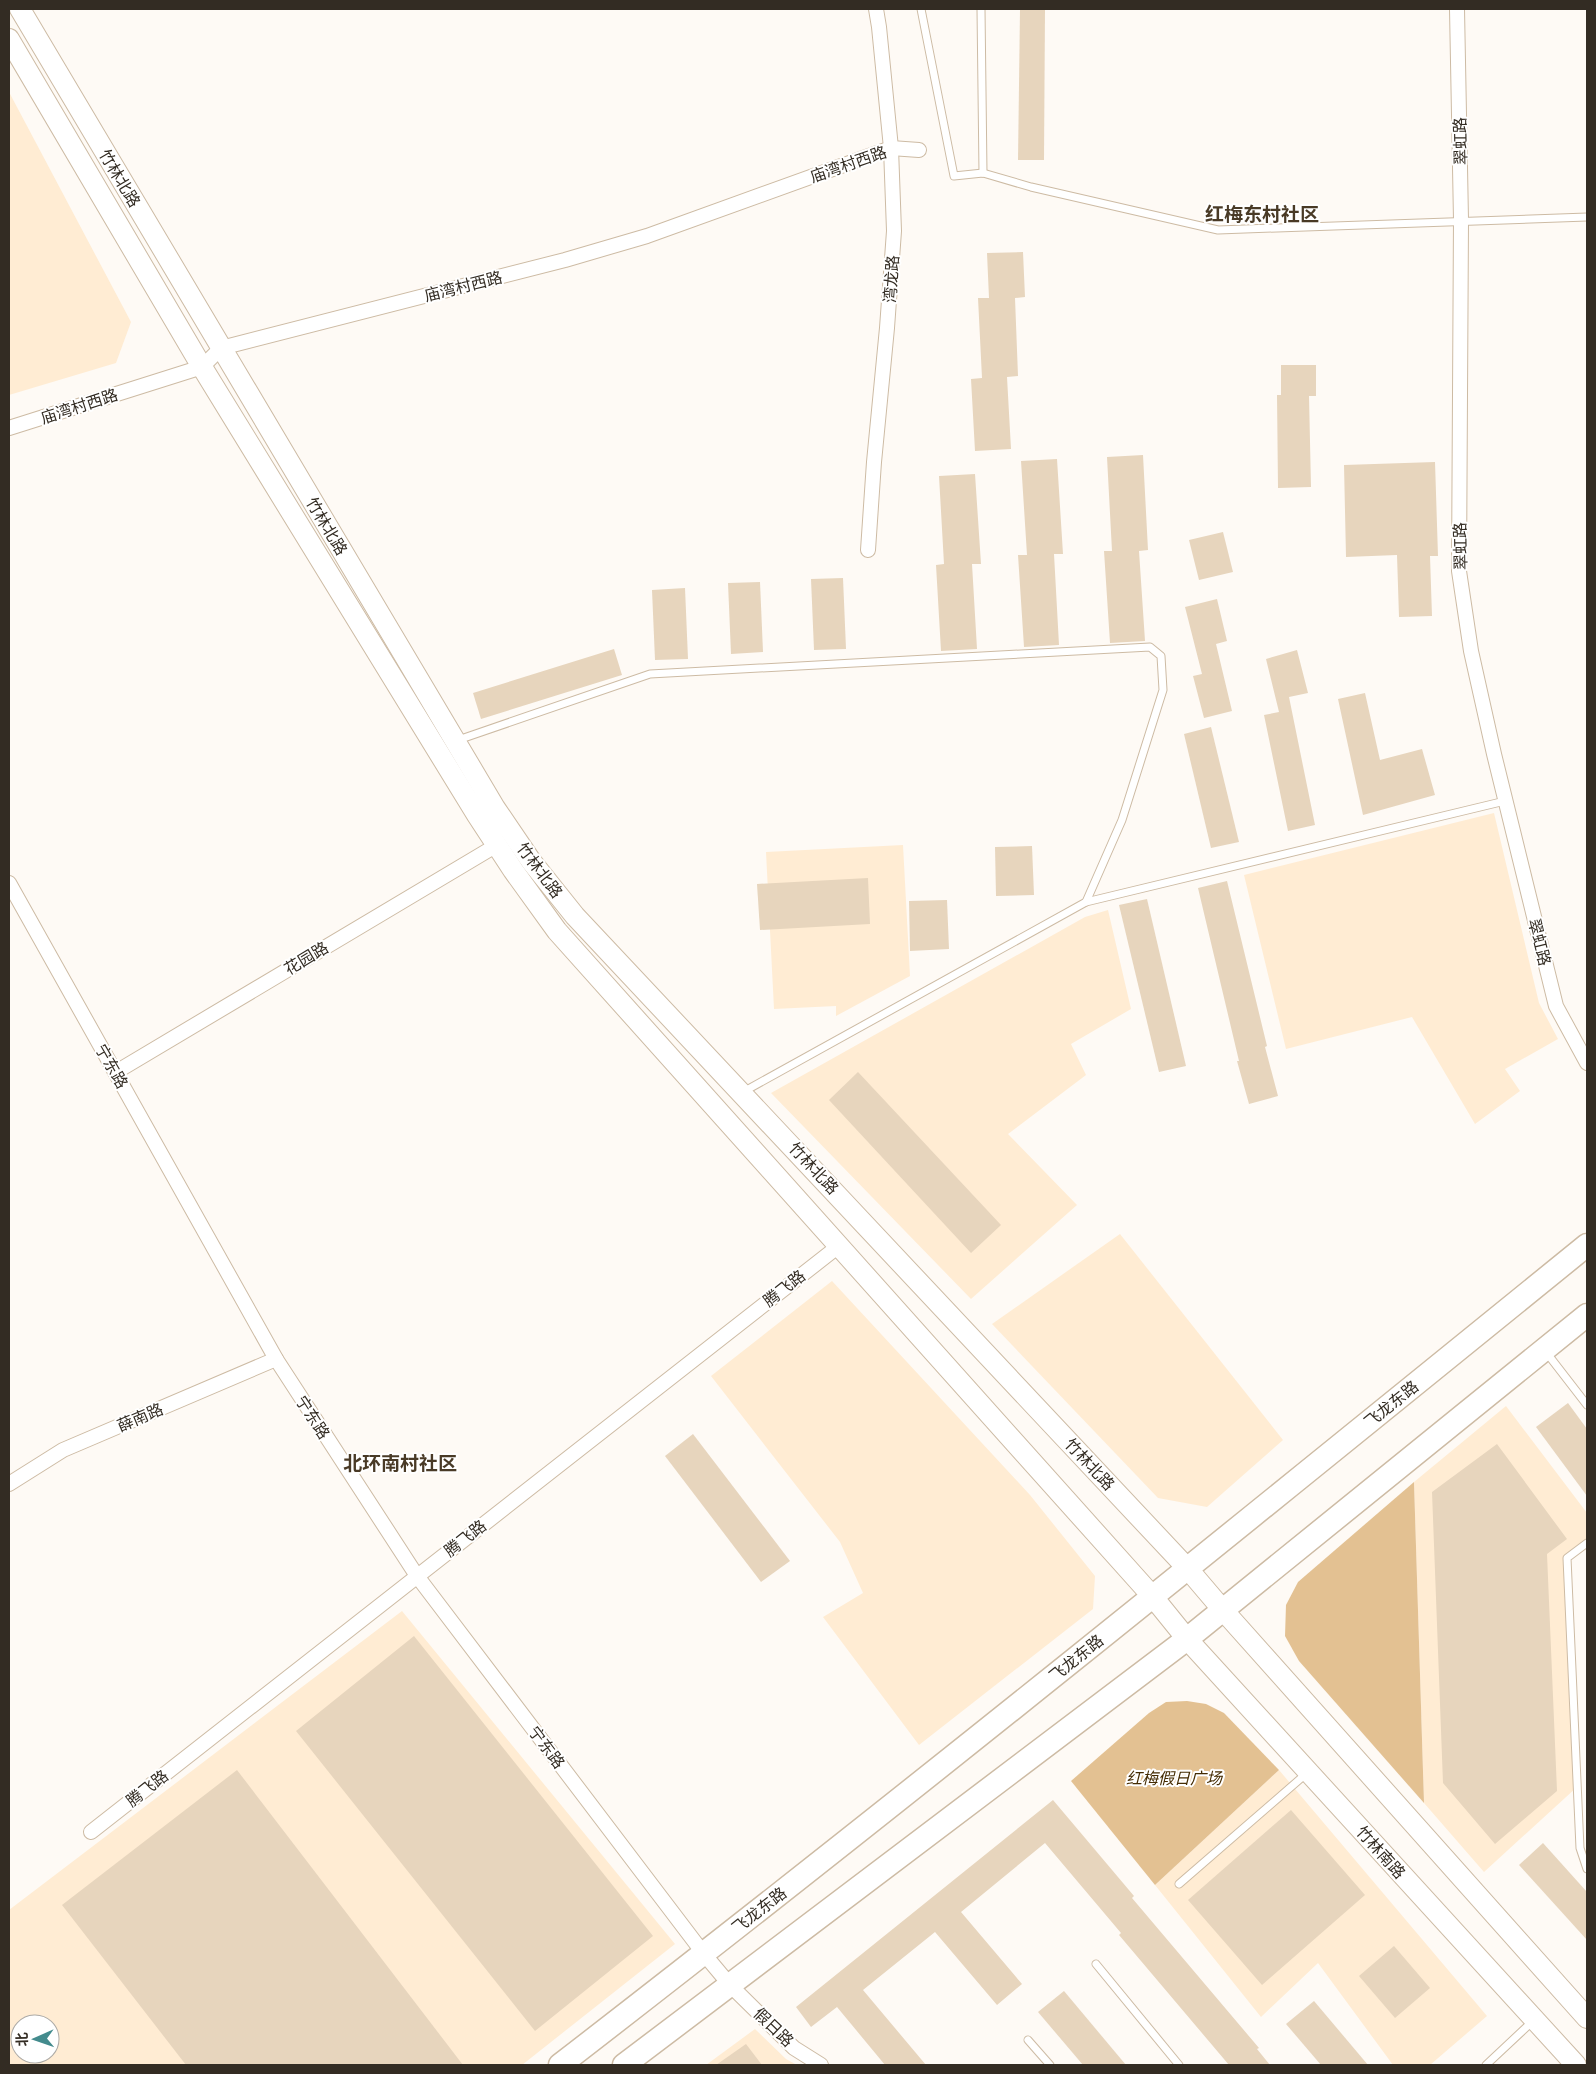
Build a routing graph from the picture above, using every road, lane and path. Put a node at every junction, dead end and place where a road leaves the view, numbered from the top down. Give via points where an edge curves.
1 (20, 9) edge
2 (876, 9) edge
3 (921, 9) edge
4 (981, 9) edge
5 (1458, 9) edge
6 (9, 39) edge
7 (891, 148) junction
8 (919, 150) dead end
9 (983, 173) junction
10 (1587, 217) edge
11 (1461, 220) junction
12 (221, 348) junction
13 (202, 367) junction
14 (9, 428) edge
15 (868, 550) dead end
16 (455, 741) junction
17 (1506, 801) junction
18 (496, 845) junction
19 (9, 883) edge
20 (1086, 902) junction
21 (1587, 1064) edge
22 (116, 1072) junction
23 (743, 1092) junction
24 (840, 1245) junction
25 (1587, 1245) edge
26 (1587, 1315) edge
27 (1544, 1349) junction
28 (276, 1359) junction
29 (1587, 1405) edge
30 (9, 1484) edge
31 (1587, 1543) edge
32 (1188, 1569) junction
33 (417, 1576) junction
34 (1153, 1597) junction
35 (1222, 1609) junction
36 (1187, 1639) junction
37 (1308, 1772) junction
38 (91, 1832) dead end
39 (1587, 1868) edge
40 (1179, 1884) dead end
41 (704, 1954) junction
42 (1096, 1964) dead end
43 (730, 1985) junction
44 (1587, 2018) edge
45 (1534, 2020) junction
46 (1028, 2040) dead end
47 (560, 2065) edge
48 (624, 2065) edge
49 (821, 2065) edge
50 (1050, 2065) edge
51 (1179, 2065) edge
52 (1486, 2065) edge
53 (1576, 2065) edge

1 - 12 main road, 竹林北路
2 - 7 street, 湾龙路
3 - 9 lane via 954,176
4 - 9 lane
5 - 11 street, 翠虹路
6 - 13 main road, 竹林北路
7 - 8 street, 庙湾村西路
7 - 12 street, 庙湾村西路 via 647,236
7 - 15 street, 湾龙路 via 894,231
9 - 11 lane via 1218,230
10 - 11 lane
11 - 17 street, 翠虹路 via 1459,571 1471,651
12 - 13 street, 庙湾村西路
12 - 16 main road, 竹林北路
13 - 14 street, 庙湾村西路
13 - 18 main road, 竹林北路
16 - 20 lane via 650,674 1150,647 1161,656 1163,690 1122,820
16 - 23 main road, 竹林北路 via 531,861 575,916
17 - 20 lane
17 - 21 street, 翠虹路 via 1556,1006
18 - 22 street, 花园路
18 - 24 main road, 竹林北路 via 557,931
19 - 22 street, 宁东路
20 - 23 lane
22 - 28 street, 宁东路
23 - 32 main road, 竹林北路
24 - 33 street, 腾飞路
24 - 34 main road, 竹林北路
25 - 32 main road, 飞龙东路
26 - 27 main road
27 - 29 lane
27 - 35 main road
28 - 30 street, 薛南路 via 63,1450
28 - 33 street, 宁东路
31 - 39 lane via 1567,1558 1580,1848
32 - 34 main road, 飞龙东路
32 - 35 main road, 竹林北路
33 - 38 street, 腾飞路
33 - 41 street, 宁东路
34 - 36 main road, 竹林北路
34 - 41 main road, 飞龙东路
35 - 36 main road
35 - 44 main road
36 - 37 main road, 竹林南路
36 - 43 main road
37 - 40 lane
37 - 45 main road, 竹林南路
41 - 43 street, 宁东路
41 - 47 main road, 飞龙东路
42 - 51 lane
43 - 48 main road
43 - 49 street, 假日路 via 794,2048
45 - 52 lane
45 - 53 main road, 竹林南路
46 - 50 lane

